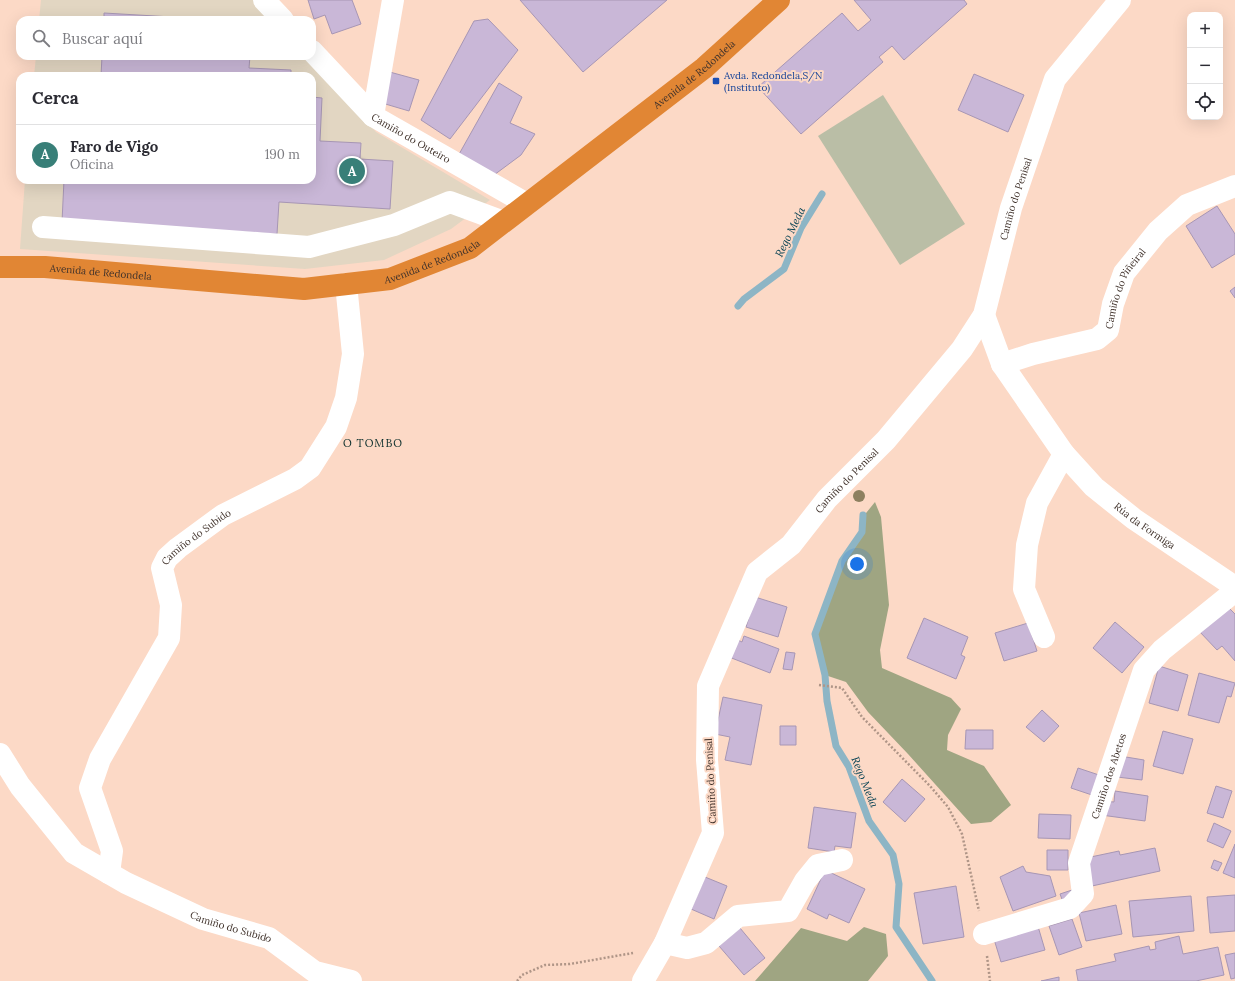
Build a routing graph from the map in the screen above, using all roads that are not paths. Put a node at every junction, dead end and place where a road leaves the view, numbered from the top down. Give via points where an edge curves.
1 (393, 0) edge
2 (778, 0) edge
3 (1120, 0) edge
4 (316, 55) edge
5 (373, 116) junction
6 (1234, 188) edge
7 (527, 204) junction
8 (504, 222) junction
9 (43, 227) dead end
10 (3, 268) edge
11 (346, 284) junction
12 (984, 315) junction
13 (1002, 364) junction
14 (1064, 454) junction
15 (1235, 587) edge
16 (1235, 592) edge
17 (1044, 637) dead end
18 (0, 754) edge
19 (842, 860) dead end
20 (109, 873) junction
21 (984, 934) road end
22 (665, 943) junction
23 (351, 981) edge
24 (643, 981) edge

1 - 5 street
2 - 7 highway, Avenida de Redondela via 704,68
3 - 12 street, Camiño do Penisal via 1055,79 1011,208
4 - 5 street, Camiño do Outeiro
5 - 7 street, Camiño do Outeiro
6 - 13 street, Camiño do Piñeiral via 1187,205 1158,231 1124,273 1113,304 1108,330 1097,339
7 - 8 highway, Avenida de Redondela
8 - 9 street via 450,202 394,225 310,247
8 - 11 highway, Avenida de Redondela via 470,248 390,279
10 - 11 highway, Avenida de Redondela via 45,267 304,288
11 - 20 street, Camiño do Subido via 353,354 346,398 336,427 310,468 295,479 223,515 178,548 167,558 162,568 171,605 169,638 100,759 90,788 112,851
12 - 13 street, Rúa da Formiga
12 - 22 street, Camiño do Penisal via 962,349 886,440 827,499 791,545 757,572 708,686 707,760 713,833
13 - 14 street, Rúa da Formiga
14 - 15 street, Rúa da Formiga via 1094,487 1134,519
14 - 17 street via 1037,503 1027,545 1024,589
16 - 21 street, Camiño dos Abetos via 1162,650 1144,670 1079,863 1083,894 1070,908
18 - 20 street, Camiño do Subido via 20,786 74,853
19 - 22 street via 818,865 805,881 788,911 738,916 706,943 687,948
20 - 23 street, Camiño do Subido via 126,884 204,919 269,938 315,972
22 - 24 street, Camiño do Penisal

